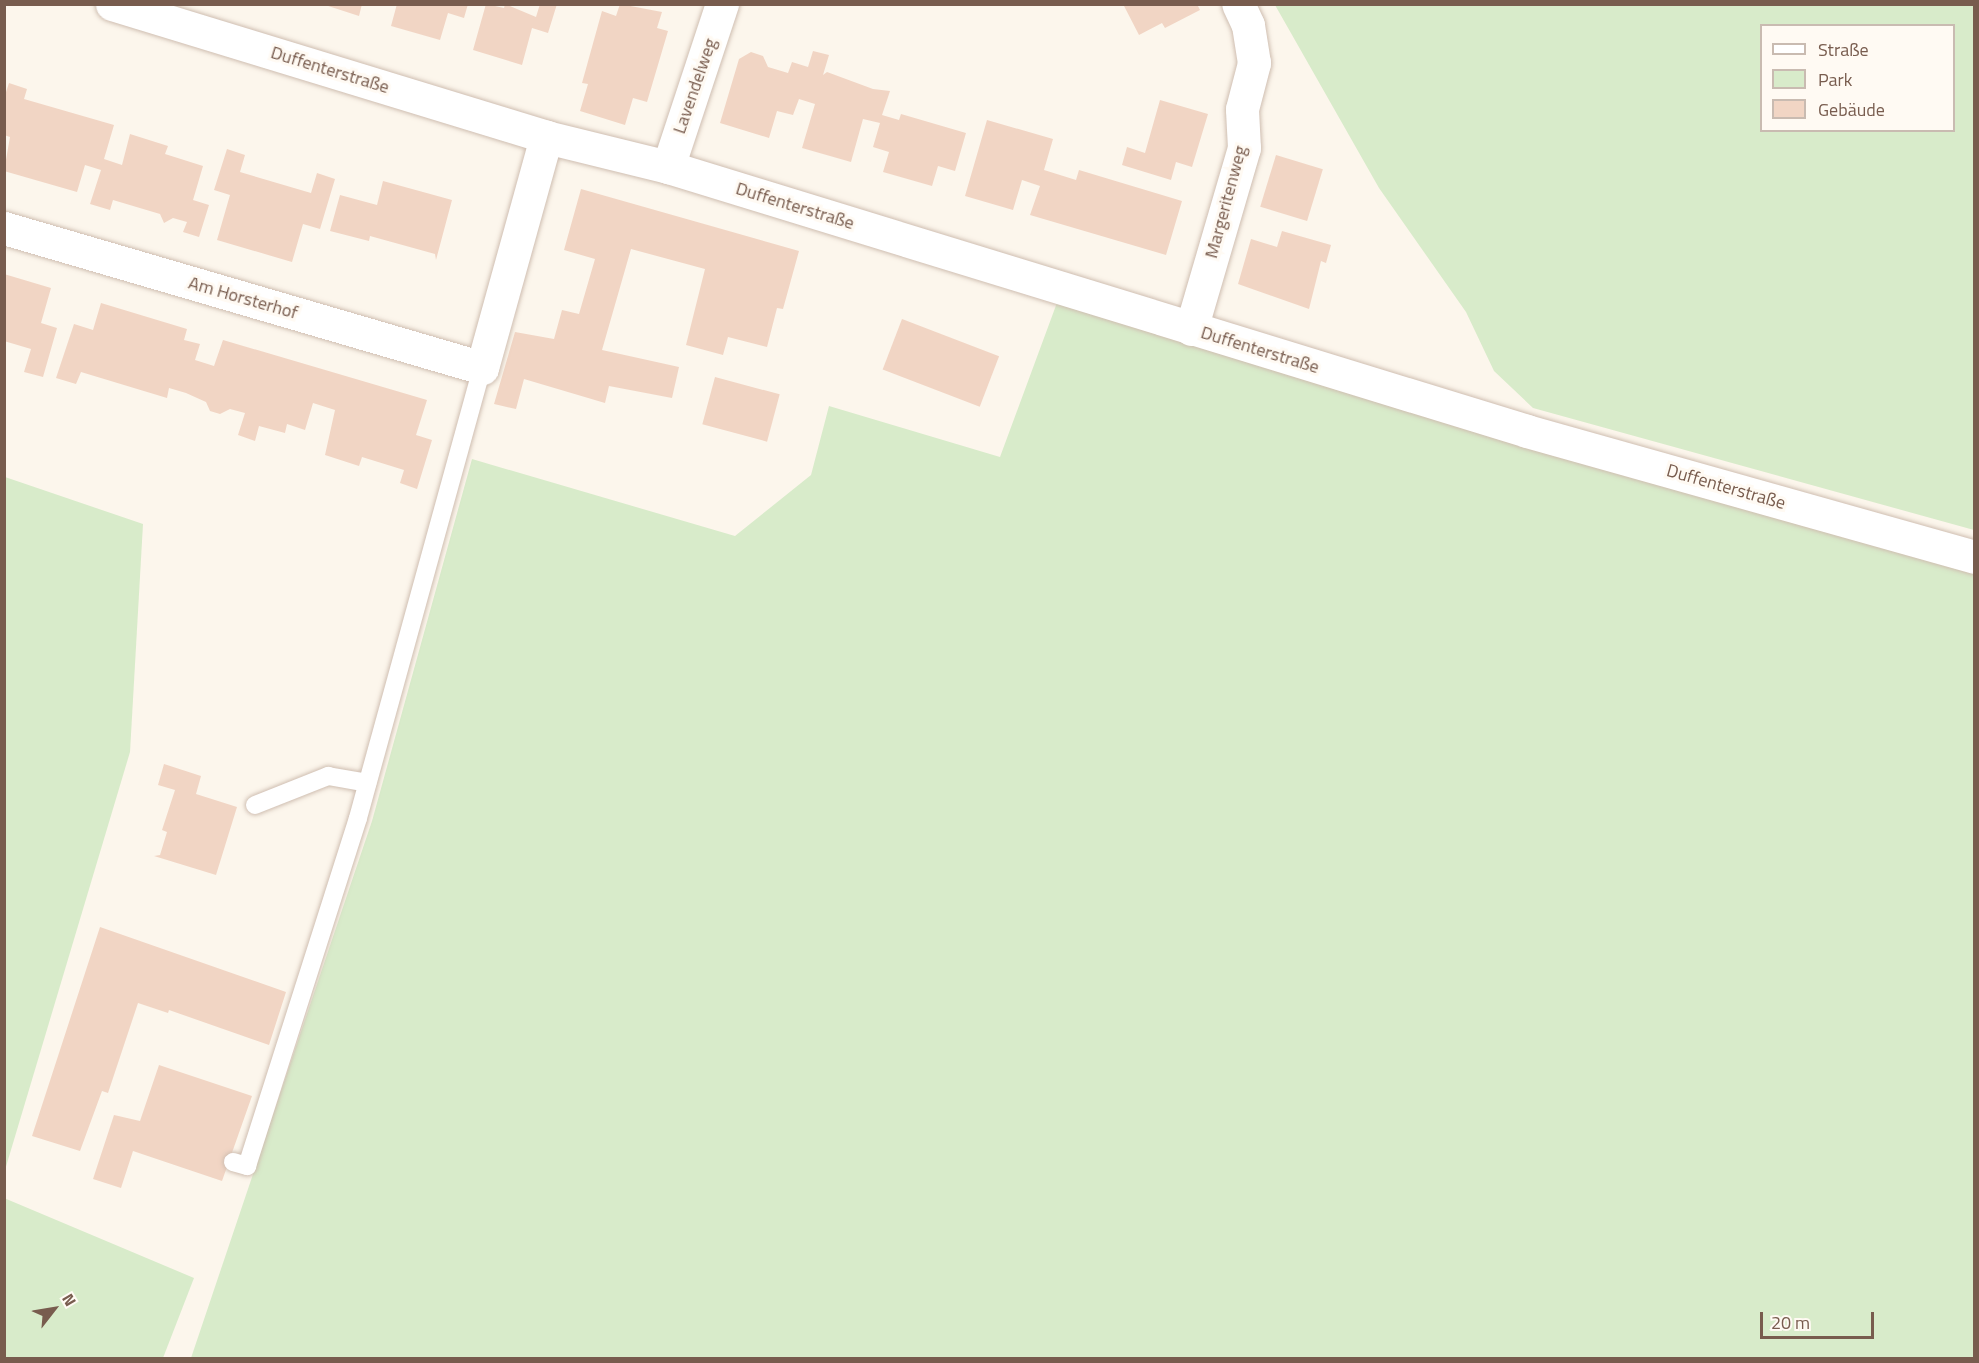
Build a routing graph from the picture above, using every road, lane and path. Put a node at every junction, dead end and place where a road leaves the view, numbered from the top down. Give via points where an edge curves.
1 (112, 4) edge
2 (722, 4) edge
3 (1238, 4) edge
4 (546, 138) junction
5 (668, 167) junction
6 (4, 228) edge
7 (1191, 329) junction
8 (483, 368) junction
9 (1974, 557) edge
10 (368, 783) junction
11 (255, 806) dead end
12 (233, 1162) dead end

1 - 4 street, Duffenterstraße
2 - 5 street, Lavendelweg
3 - 7 street, Margeritenweg via 1248,25 1254,63 1242,109 1244,148
4 - 5 street, Duffenterstraße
4 - 8 street
5 - 7 street, Duffenterstraße
6 - 8 street, Am Horsterhof
7 - 9 street, Duffenterstraße via 1527,431
8 - 10 lane
10 - 11 lane via 328,777
10 - 12 lane via 247,1166

